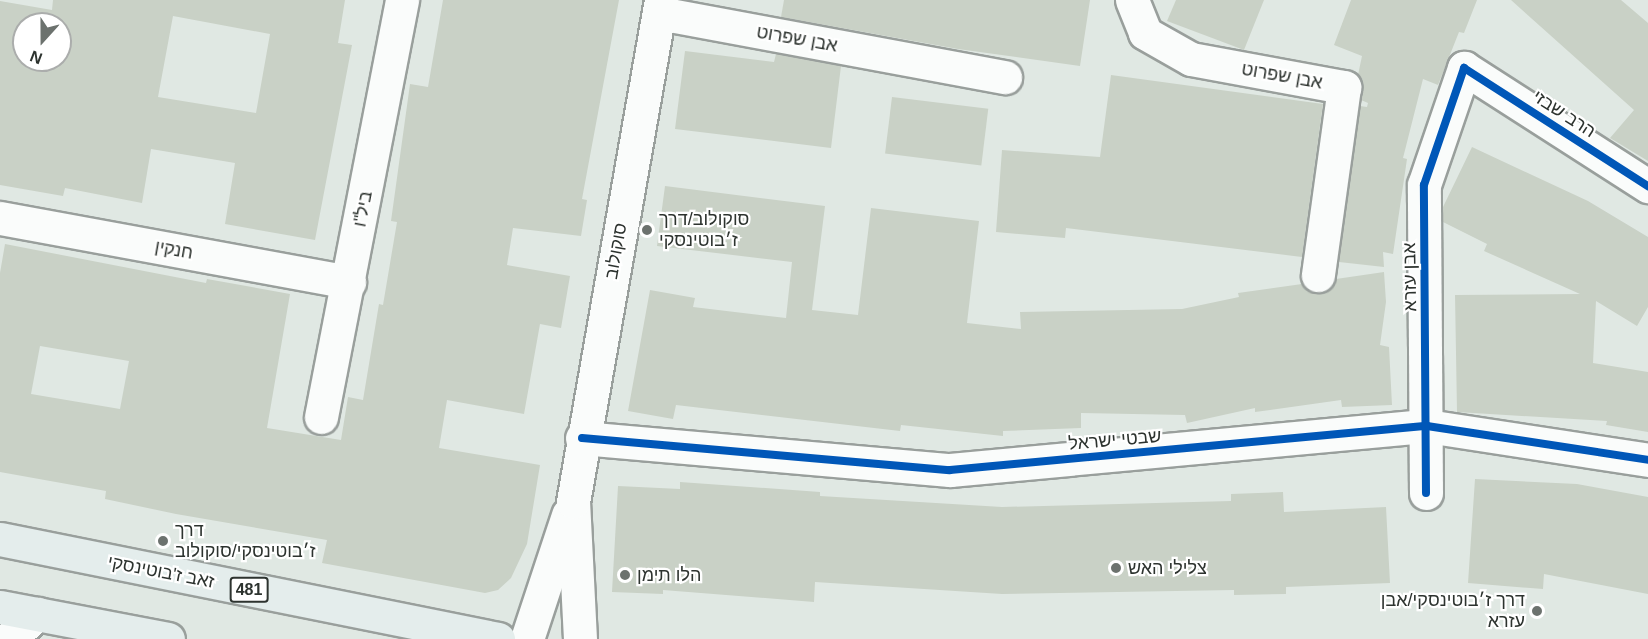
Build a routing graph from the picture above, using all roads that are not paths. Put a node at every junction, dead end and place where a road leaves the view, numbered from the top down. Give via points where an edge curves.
1 (402, 0) edge
2 (1132, 0) edge
3 (660, 7) edge
4 (1464, 68) joint
5 (1005, 77) dead end
6 (1648, 186) edge
7 (0, 218) edge
8 (1318, 274) dead end
9 (349, 282) junction
10 (321, 417) dead end
11 (1427, 426) junction
12 (582, 438) junction
13 (1648, 460) edge
14 (1426, 493) dead end
15 (573, 502) junction
16 (0, 539) edge
17 (0, 607) edge
18 (38, 614) junction
19 (8, 639) edge
20 (168, 639) edge
21 (498, 639) edge
22 (527, 639) edge
23 (580, 639) edge

1 - 9 street, ביל"ו
2 - 8 street, אבן שפרוט via 1145,33 1191,59 1344,87
3 - 5 street, אבן שפרוט
3 - 12 street, סוקולוב
4 - 6 street, הרב שבזי
4 - 11 street, אבן עזרא via 1424,185
7 - 9 street, חנקין
9 - 10 street, ביל"ו
11 - 12 street, שבטי ישראל via 950,470
11 - 13 street, שבטי ישראל
11 - 14 street, אבן עזרא
12 - 15 street, סוקולוב
15 - 22 street, סוקולוב via 538,595
15 - 23 street, סוקולוב
16 - 21 main road, זאב ז'בוטינסקי / 481
17 - 18 main road
18 - 19 street
18 - 20 main road

